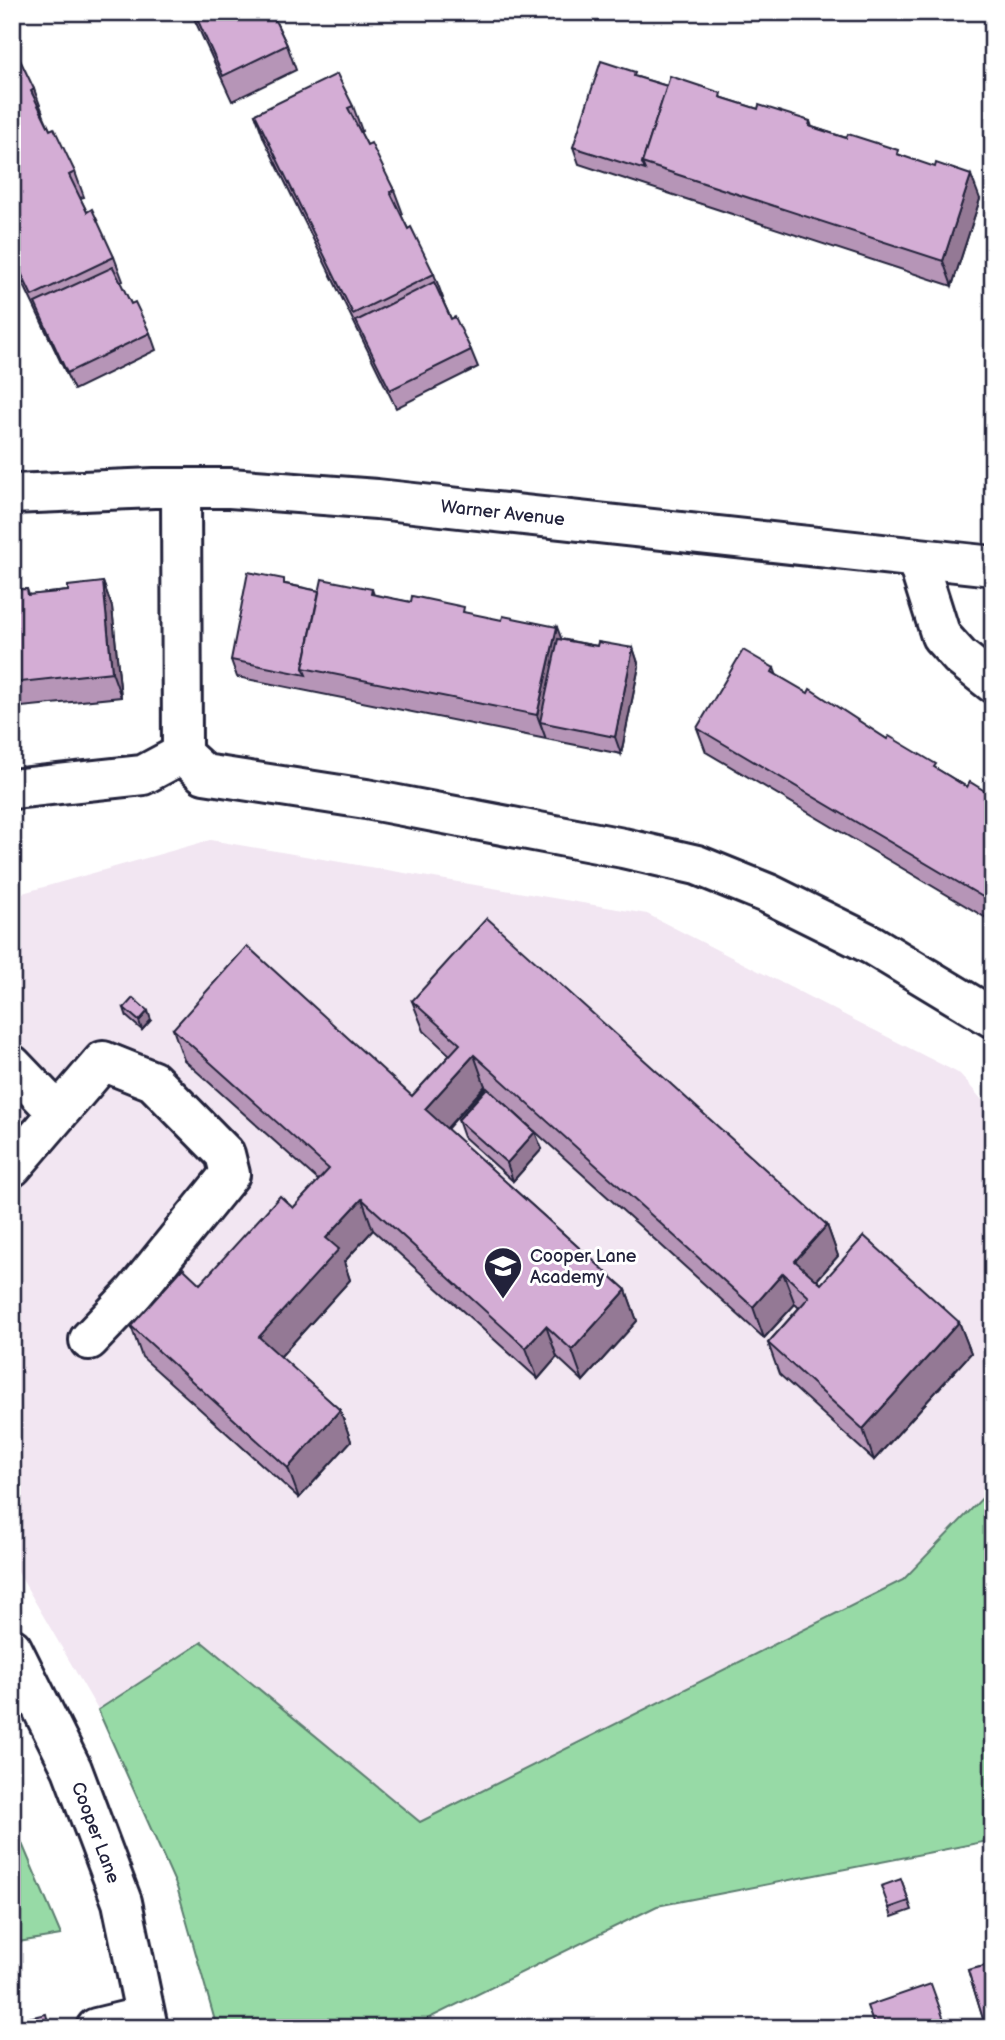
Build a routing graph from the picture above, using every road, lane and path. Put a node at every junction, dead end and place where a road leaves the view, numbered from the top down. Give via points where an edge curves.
1 (181, 488) junction
2 (12, 494) edge
3 (917, 560) junction
4 (993, 566) edge
5 (993, 683) edge
6 (182, 754) junction
7 (12, 789) edge
8 (993, 1018) edge
9 (12, 1065) edge
10 (58, 1113) junction
11 (12, 1167) edge
12 (89, 1339) dead end
13 (12, 1648) edge
14 (147, 2022) edge
15 (96, 2028) edge

1 - 2 street, Warner Avenue
1 - 3 street, Warner Avenue via 377,499
1 - 6 street
3 - 4 street, Warner Avenue
3 - 5 street via 941,636
6 - 7 street via 143,775
6 - 8 street via 204,774 366,799 697,864 872,945
9 - 10 street
10 - 11 street
10 - 12 street via 103,1061 153,1081 225,1154 230,1174 134,1293
13 - 14 street, Cooper Lane via 72,1769 122,1902
14 - 15 street

